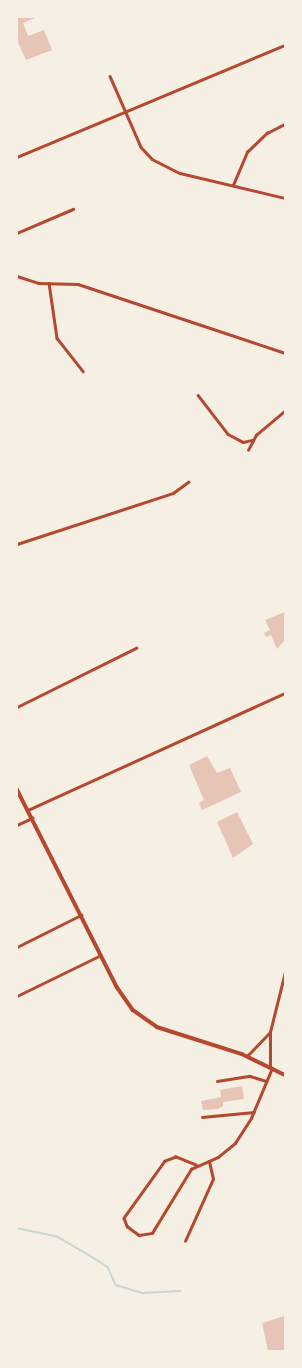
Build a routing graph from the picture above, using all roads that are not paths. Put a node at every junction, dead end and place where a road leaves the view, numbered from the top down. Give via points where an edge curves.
1 (285, 45) edge
2 (110, 76) dead end
3 (126, 112) junction
4 (285, 124) edge
5 (17, 158) edge
6 (233, 185) junction
7 (285, 198) edge
8 (73, 209) dead end
9 (17, 233) edge
10 (17, 276) edge
11 (48, 283) junction
12 (285, 353) edge
13 (83, 371) dead end
14 (198, 395) dead end
15 (285, 410) edge
16 (252, 440) junction
17 (248, 450) dead end
18 (188, 482) dead end
19 (17, 544) edge
20 (136, 648) dead end
21 (285, 693) edge
22 (17, 707) edge
23 (17, 789) edge
24 (28, 810) junction
25 (32, 818) junction
26 (17, 825) edge
27 (81, 915) junction
28 (17, 947) edge
29 (101, 955) junction
30 (285, 972) edge
31 (17, 996) edge
32 (270, 1032) junction
33 (247, 1056) junction
34 (271, 1067) junction
35 (285, 1075) edge
36 (218, 1081) dead end
37 (266, 1081) junction
38 (254, 1112) junction
39 (202, 1117) dead end
40 (209, 1161) junction
41 (196, 1165) junction
42 (186, 1242) dead end

1 - 3 street
2 - 3 street
3 - 5 street
3 - 6 street via 141,147 164,167
4 - 6 street via 267,133 246,152
6 - 7 street
8 - 9 street
10 - 11 street
11 - 12 street via 78,284
11 - 13 street via 57,338
14 - 16 street via 228,434 243,442
15 - 16 street
16 - 17 street
18 - 19 street via 173,493
20 - 22 street
21 - 24 street
23 - 24 main road
24 - 25 main road
25 - 26 street
25 - 27 main road
27 - 28 street
27 - 29 main road
29 - 31 street
29 - 33 main road via 124,1000 142,1019 169,1031
30 - 32 street
32 - 33 street
32 - 34 street
33 - 34 main road
34 - 35 main road
34 - 37 street
36 - 37 street via 250,1076
37 - 38 street
38 - 39 street
38 - 40 street via 235,1143
40 - 41 street
40 - 42 street via 213,1179
41 - 41 street via 176,1157 166,1161 124,1218 127,1226 139,1235 152,1233

